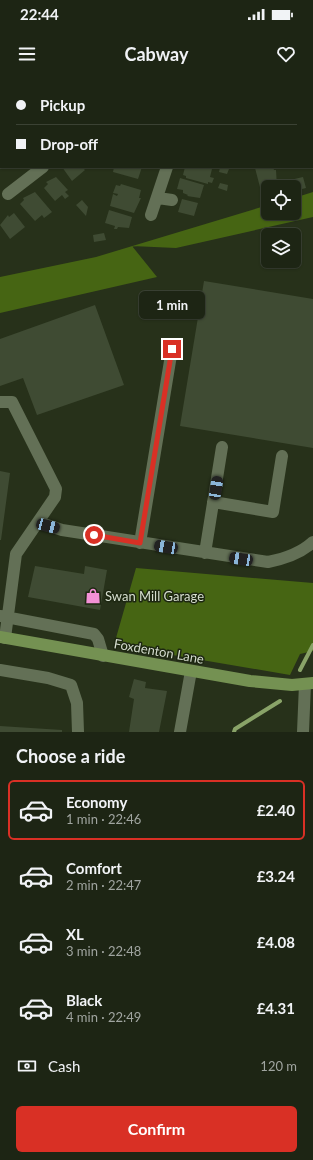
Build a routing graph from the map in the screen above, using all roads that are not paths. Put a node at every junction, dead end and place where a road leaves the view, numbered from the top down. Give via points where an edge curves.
1 (41, 168) edge
2 (167, 168) edge
3 (8, 194) dead end
4 (158, 198) junction
5 (172, 200) dead end
6 (151, 215) dead end
7 (172, 349) dead end
8 (0, 402) edge
9 (222, 447) dead end
10 (282, 456) dead end
11 (213, 502) junction
12 (38, 522) junction
13 (313, 542) edge
14 (140, 543) junction
15 (205, 553) junction
16 (3, 616) edge
17 (3, 637) edge
18 (103, 656) junction
19 (0, 670) edge
20 (191, 671) junction
21 (309, 684) edge
22 (78, 732) edge
23 (180, 732) edge
24 (303, 732) edge

1 - 3 street
2 - 4 street
4 - 5 street
4 - 6 street
7 - 14 street
8 - 12 street via 12,402 56,489 55,496
9 - 11 street
10 - 11 street via 273,512
11 - 15 street
12 - 14 street via 62,530
12 - 16 street via 16,554
13 - 15 street via 284,559 268,562
14 - 15 street
16 - 17 street
16 - 18 street via 94,634
17 - 18 main road, Foxdenton Lane
18 - 20 main road, Foxdenton Lane
19 - 22 street via 48,678 71,685 76,703
20 - 21 main road, Foxdenton Lane via 276,684
20 - 23 street
21 - 24 street

